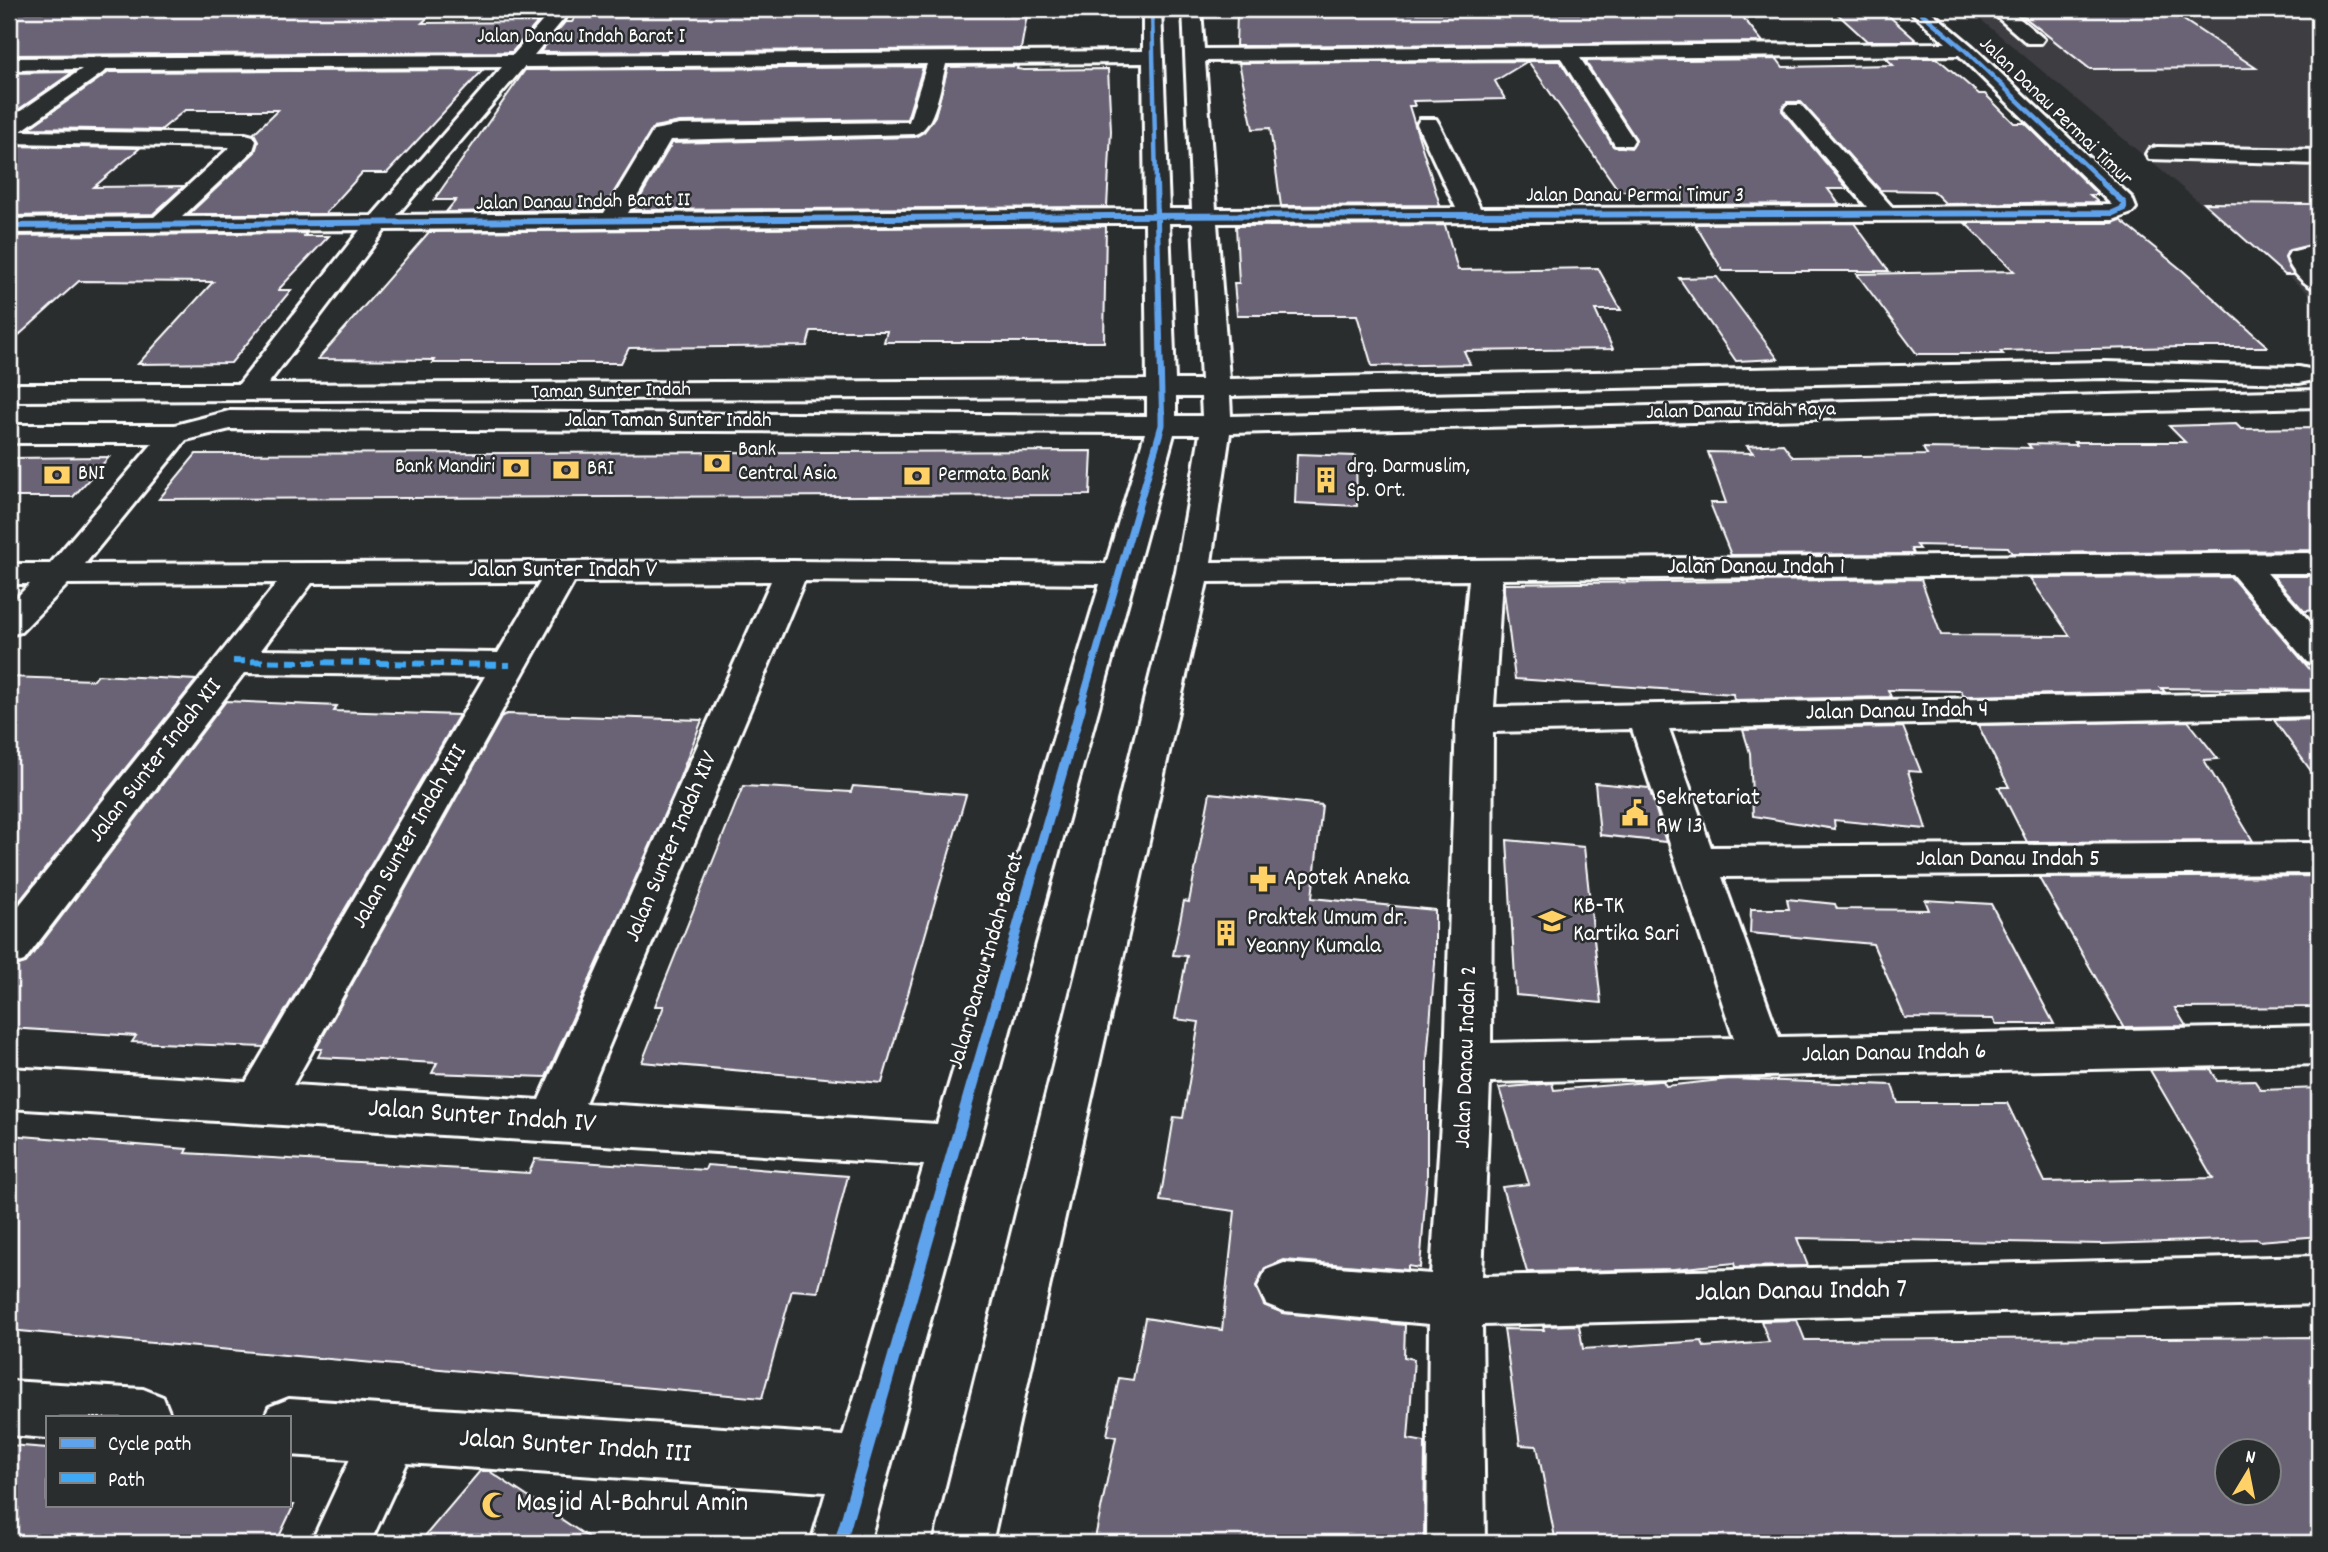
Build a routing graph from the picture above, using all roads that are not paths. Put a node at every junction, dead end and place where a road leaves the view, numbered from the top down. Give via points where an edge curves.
1 (563, 9) edge
2 (1152, 9) edge
3 (1192, 9) edge
4 (1917, 9) edge
5 (1997, 9) edge
6 (2034, 40) dead end
7 (1964, 49) junction
8 (1567, 52) junction
9 (1195, 55) junction
10 (1153, 57) junction
11 (937, 60) junction
12 (519, 61) junction
13 (9, 64) edge
14 (103, 64) junction
15 (1794, 108) dead end
16 (1428, 124) dead end
17 (9, 129) edge
18 (9, 137) edge
19 (1623, 140) dead end
20 (2157, 154) dead end
21 (2319, 157) edge
22 (1884, 212) junction
23 (2113, 213) joint
24 (1472, 216) junction
25 (1159, 217) junction
26 (1202, 218) junction
27 (612, 220) junction
28 (378, 223) junction
29 (161, 224) junction
30 (9, 226) edge
31 (2319, 252) edge
32 (2319, 282) edge
33 (2105, 370) junction
34 (9, 373) edge
35 (255, 381) junction
36 (2317, 383) edge
37 (9, 393) edge
38 (2132, 403) junction
39 (1160, 406) junction
40 (1215, 407) junction
41 (9, 434) edge
42 (176, 434) junction
43 (2241, 564) junction
44 (2319, 564) edge
45 (1486, 570) junction
46 (563, 571) junction
47 (792, 571) junction
48 (303, 572) junction
49 (1192, 572) junction
50 (61, 573) junction
51 (9, 574) edge
52 (1117, 574) junction
53 (9, 624) edge
54 (2319, 654) edge
55 (233, 661) junction
56 (510, 665) junction
57 (2319, 704) edge
58 (1646, 716) junction
59 (1475, 720) junction
60 (2319, 858) edge
61 (1697, 862) junction
62 (9, 949) edge
63 (2319, 1045) edge
64 (1763, 1057) junction
65 (1468, 1063) junction
66 (9, 1088) edge
67 (258, 1104) junction
68 (553, 1122) junction
69 (955, 1146) junction
70 (2319, 1280) edge
71 (1284, 1287) dead end
72 (1455, 1301) junction
73 (9, 1408) edge
74 (128, 1416) edge
75 (290, 1427) edge
76 (391, 1434) junction
77 (862, 1466) junction
78 (340, 1543) edge
79 (841, 1543) edge
80 (963, 1543) edge
81 (1456, 1543) edge

1 - 12 street
2 - 10 street, Jalan Danau Indah Barat
3 - 9 street
4 - 7 street, Jalan Danau Permai Timur
5 - 6 street
7 - 8 street
7 - 23 street, Jalan Danau Permai Timur via 2124,203 2124,208
8 - 9 street
8 - 19 street
9 - 26 street
10 - 11 street, Jalan Danau Indah Barat I
10 - 25 street, Jalan Danau Indah Barat
11 - 12 street, Jalan Danau Indah Barat I
11 - 27 street via 915,128 680,131 662,135
12 - 14 street, Jalan Danau Indah Barat I
12 - 28 street
13 - 14 street, Jalan Danau Indah Barat I
14 - 17 street
15 - 22 street
16 - 24 street
18 - 29 street via 246,142
20 - 21 street
22 - 23 street, Jalan Danau Permai Timur 3
22 - 24 street, Jalan Danau Permai Timur 3
24 - 26 street, Jalan Danau Permai Timur 3
25 - 26 street, Jalan Danau Permai Timur 3
25 - 27 street, Jalan Danau Indah Barat II
25 - 39 street, Jalan Danau Indah Barat
26 - 40 street
27 - 28 street, Jalan Danau Indah Barat II
28 - 29 street, Jalan Danau Indah Barat II
28 - 35 street
29 - 30 street, Jalan Danau Indah Barat II
31 - 32 street via 2299,257
33 - 36 street, Jalan Danau Indah Raya
33 - 38 street via 2110,382
33 - 40 street, Jalan Danau Indah Raya
34 - 35 street
35 - 37 street, Taman Sunter Indah
35 - 39 street, Taman Sunter Indah via 472,393
36 - 38 street, Jalan Danau Indah Raya
38 - 40 street, Jalan Danau Indah Raya
39 - 40 street, Jalan Danau Indah Raya
39 - 42 street, Jalan Taman Sunter Indah via 679,433 203,447
39 - 52 street, Jalan Danau Indah Barat
40 - 49 street
41 - 42 street, Jalan Taman Sunter Indah
42 - 50 street
43 - 44 street, Jalan Danau Indah 1
43 - 45 street, Jalan Danau Indah 1
43 - 54 street
45 - 49 street, Jalan Danau Indah 1
45 - 59 street, Jalan Danau Indah 2
46 - 47 street, Jalan Sunter Indah V
46 - 48 street, Jalan Sunter Indah V
46 - 56 street, Jalan Sunter Indah XIII
47 - 52 street, Jalan Sunter Indah V
47 - 68 street, Jalan Sunter Indah XIV
48 - 50 street, Jalan Sunter Indah V
48 - 55 street, Jalan Sunter Indah XII
49 - 80 street
50 - 51 street, Jalan Sunter Indah V
50 - 53 street
52 - 69 street, Jalan Danau Indah Barat
55 - 56 street
55 - 62 street, Jalan Sunter Indah XII
56 - 67 street, Jalan Sunter Indah XIII
57 - 58 street, Jalan Danau Indah 4
58 - 59 street, Jalan Danau Indah 4
58 - 61 street
59 - 65 street, Jalan Danau Indah 2
60 - 61 street, Jalan Danau Indah 5
61 - 64 street
63 - 64 street, Jalan Danau Indah 6
64 - 65 street, Jalan Danau Indah 6
65 - 72 street, Jalan Danau Indah 2
66 - 67 street, Jalan Sunter Indah IV
67 - 68 street, Jalan Sunter Indah IV
68 - 69 street, Jalan Sunter Indah IV
69 - 77 street, Jalan Danau Indah Barat
70 - 72 street, Jalan Danau Indah 7
71 - 72 street, Jalan Danau Indah 7
72 - 81 street, Jalan Danau Indah 2
73 - 74 street
75 - 76 street, Jalan Sunter Indah III
76 - 77 street, Jalan Sunter Indah III
76 - 78 street
77 - 79 street, Jalan Danau Indah Barat

